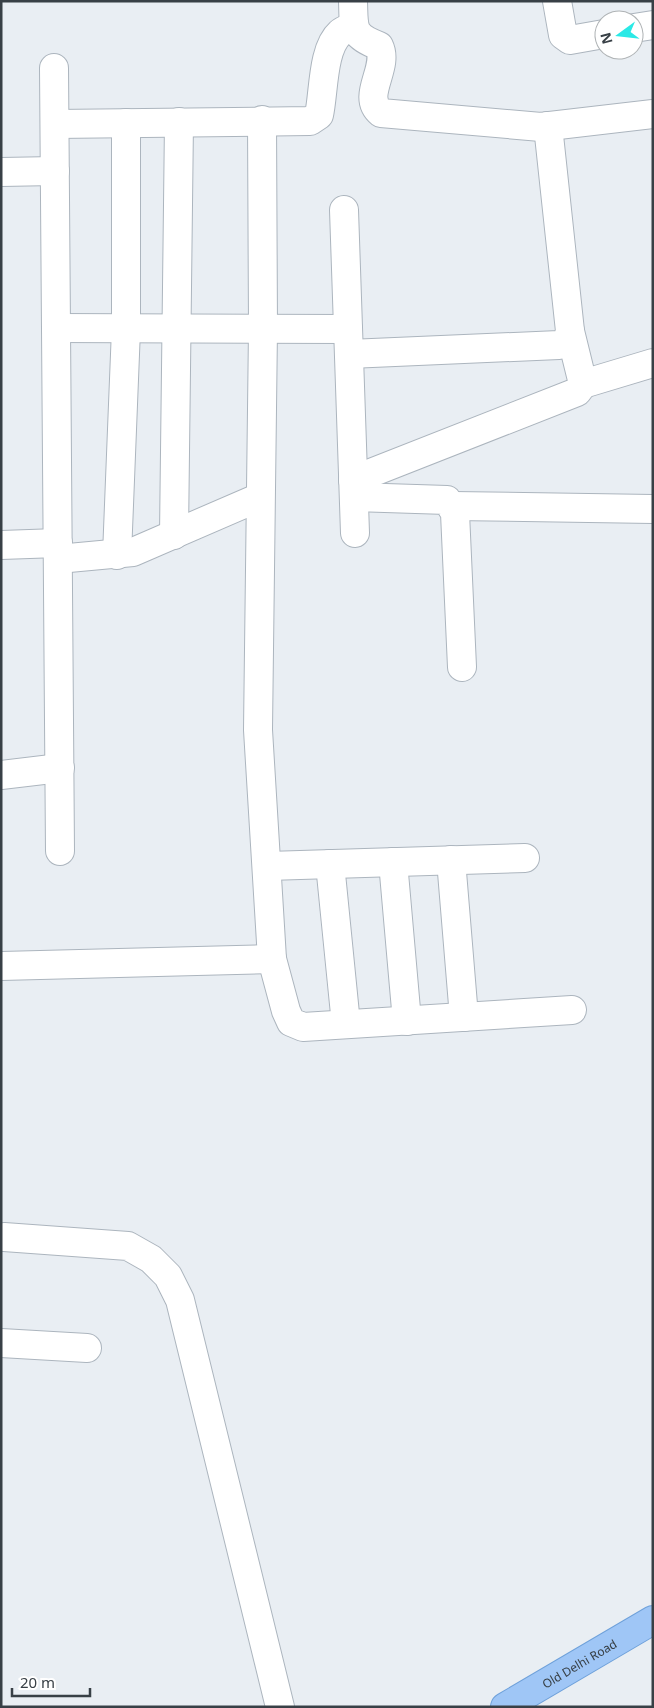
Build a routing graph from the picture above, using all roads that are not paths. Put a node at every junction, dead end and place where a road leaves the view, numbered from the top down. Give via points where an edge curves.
1 (557, 1) edge
2 (353, 14) edge
3 (594, 36) edge
4 (54, 68) dead end
5 (653, 114) edge
6 (262, 120) junction
7 (179, 122) junction
8 (126, 123) junction
9 (55, 124) junction
10 (548, 126) junction
11 (55, 171) junction
12 (1, 172) edge
13 (344, 210) dead end
14 (56, 328) junction
15 (126, 329) junction
16 (177, 329) junction
17 (263, 329) junction
18 (570, 331) junction
19 (349, 342) junction
20 (653, 363) edge
21 (583, 384) junction
22 (354, 489) junction
23 (260, 497) junction
24 (452, 506) junction
25 (653, 509) edge
26 (355, 534) dead end
27 (174, 535) junction
28 (1, 545) edge
29 (58, 551) junction
30 (117, 555) junction
31 (462, 667) dead end
32 (60, 768) junction
33 (1, 775) edge
34 (60, 851) dead end
35 (525, 858) dead end
36 (451, 860) junction
37 (394, 862) junction
38 (330, 864) junction
39 (268, 866) junction
40 (272, 959) junction
41 (1, 966) edge
42 (572, 1010) dead end
43 (464, 1017) junction
44 (407, 1021) junction
45 (346, 1024) junction
46 (4, 1236) dead end
47 (1, 1343) edge
48 (87, 1348) dead end
49 (653, 1620) edge
50 (280, 1707) edge
51 (505, 1707) edge

1 - 3 street via 563,35 570,40
2 - 6 street via 331,47 326,61 319,115 310,121
2 - 10 street via 361,39 379,46 382,54 373,98 375,108 382,113 528,127
4 - 9 street
5 - 10 street
6 - 7 street
6 - 17 street
7 - 8 street
7 - 16 street
8 - 9 street
8 - 15 street
9 - 11 street
10 - 18 street
11 - 12 street
11 - 14 street
13 - 19 street
14 - 15 street
14 - 29 street
15 - 16 street
15 - 30 street
16 - 17 street
16 - 27 street
17 - 19 street
17 - 23 street
18 - 19 street via 567,341 559,345
18 - 21 street
19 - 22 street
20 - 21 street
21 - 22 street via 577,392
22 - 24 street via 447,500
22 - 26 street
23 - 27 street
23 - 39 street via 258,720
24 - 25 street
24 - 31 street via 455,513
27 - 30 street
28 - 29 street
29 - 30 street
29 - 32 street
32 - 33 street
32 - 34 street
35 - 36 street
36 - 37 street
36 - 43 street
37 - 38 street
37 - 44 street
38 - 39 street
38 - 45 street
39 - 40 street
40 - 41 street
40 - 45 street via 292,1022 303,1027
42 - 43 street
43 - 44 street
44 - 45 street
46 - 50 street via 128,1246 151,1259 168,1276 180,1300
47 - 48 street
49 - 51 main road, Old Delhi Road

